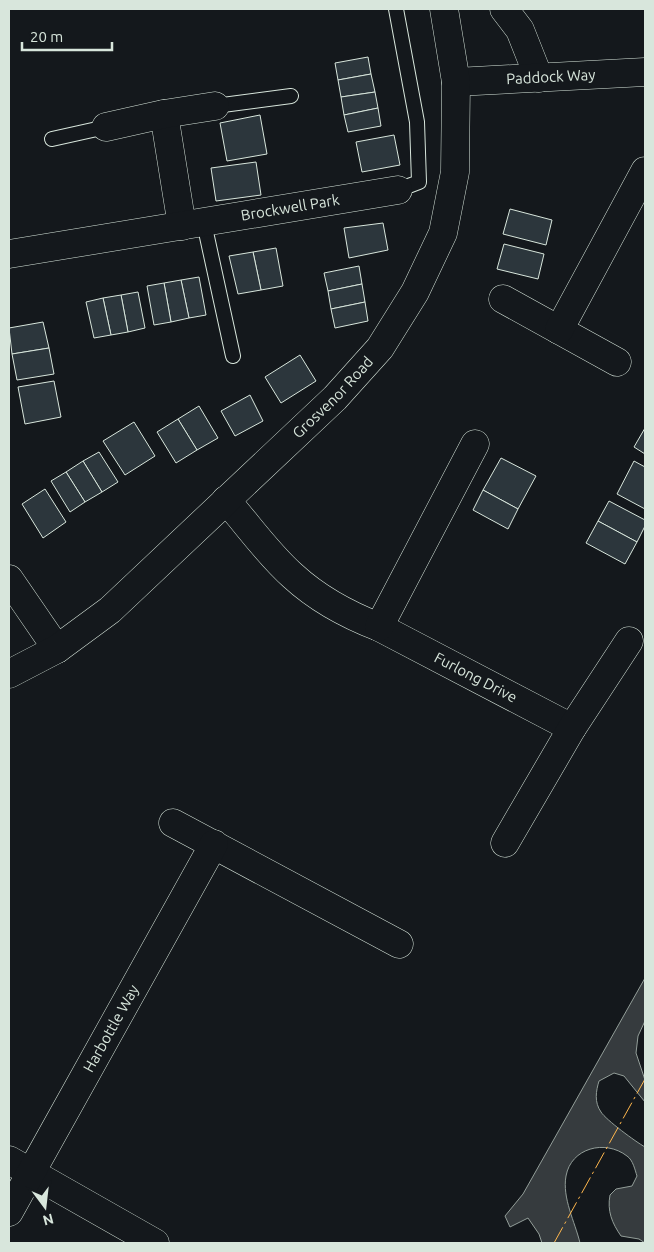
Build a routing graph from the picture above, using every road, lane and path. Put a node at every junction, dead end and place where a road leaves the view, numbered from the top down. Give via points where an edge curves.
1 (396, 9) edge
2 (444, 9) edge
3 (504, 9) edge
4 (645, 72) edge
5 (539, 78) junction
6 (456, 82) junction
7 (291, 96) dead end
8 (215, 106) joint
9 (164, 114) junction
10 (106, 127) joint
11 (52, 139) dead end
12 (645, 171) edge
13 (398, 190) joint
14 (193, 224) junction
15 (9, 254) edge
16 (503, 299) dead end
17 (559, 330) junction
18 (233, 356) dead end
19 (617, 362) dead end
20 (474, 444) dead end
21 (226, 500) junction
22 (11, 589) edge
23 (379, 626) junction
24 (628, 642) dead end
25 (57, 649) junction
26 (9, 674) edge
27 (572, 728) junction
28 (173, 823) dead end
29 (505, 843) dead end
30 (214, 844) junction
31 (399, 944) dead end
32 (20, 1166) edge
33 (9, 1212) edge
34 (155, 1243) edge

1 - 13 lane via 417,122 419,182
2 - 6 street, Grosvenor Road
3 - 5 street via 520,30
4 - 5 street, Paddock Way
5 - 6 street, Paddock Way
6 - 21 street, Grosvenor Road via 455,172 443,233 415,292 380,348 342,391
7 - 8 lane
8 - 9 street
9 - 10 street
9 - 14 street
10 - 11 lane
12 - 17 street
13 - 14 street, Brockwell Park
14 - 15 street, Brockwell Park
14 - 18 lane
16 - 17 street
17 - 19 street
20 - 23 street
21 - 23 street, Furlong Drive via 292,576 352,616
21 - 25 street, Grosvenor Road via 110,610
22 - 25 street
23 - 27 street, Furlong Drive
24 - 27 street
25 - 26 street, Grosvenor Road
27 - 29 street
28 - 30 street
30 - 31 street
30 - 32 street, Harbottle Way
32 - 33 street, Harbottle Way
32 - 34 street

